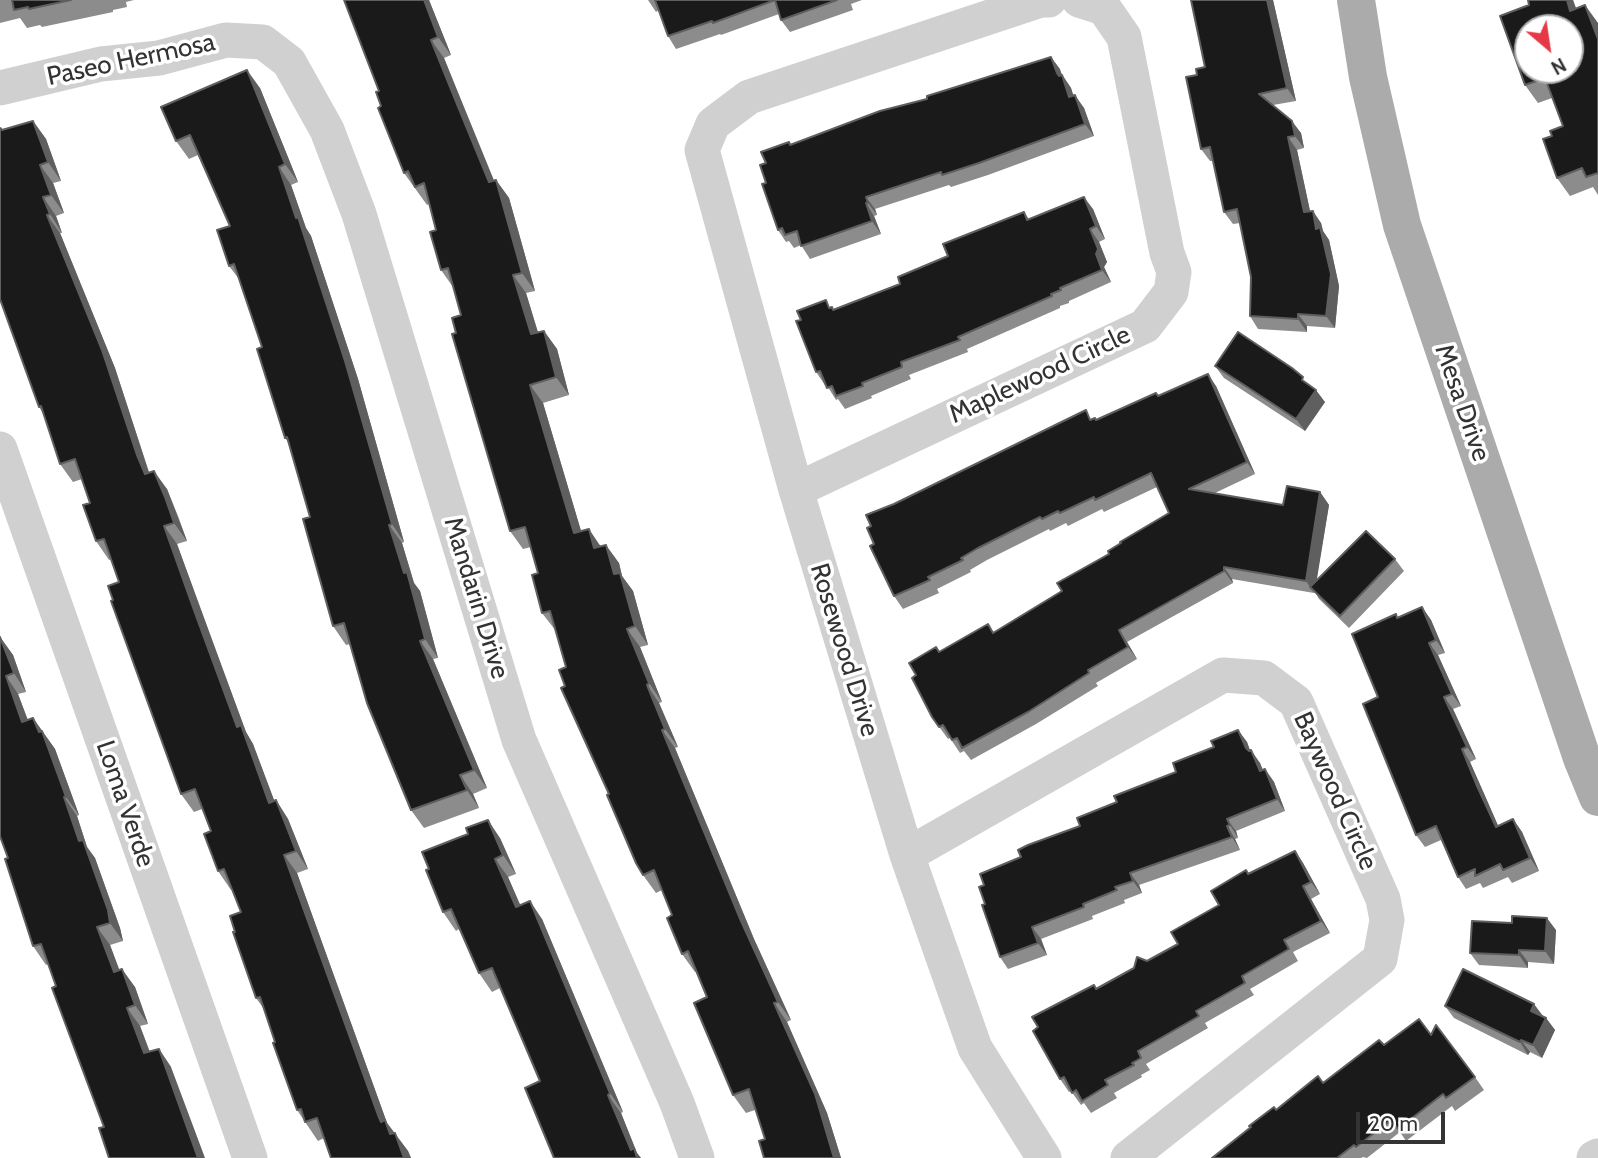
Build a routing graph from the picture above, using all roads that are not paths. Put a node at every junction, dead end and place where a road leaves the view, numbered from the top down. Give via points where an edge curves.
1 (1049, 0) edge
2 (1079, 0) edge
3 (1356, 0) edge
4 (263, 42) joint
5 (0, 88) edge
6 (0, 449) edge
7 (796, 490) junction
8 (1598, 797) edge
9 (907, 855) junction
10 (250, 1158) edge
11 (697, 1158) edge
12 (1044, 1158) edge
13 (1128, 1158) edge

1 - 7 street, Rosewood Drive via 750,97 713,124 702,150
2 - 7 street, Maplewood Circle via 1104,9 1124,37 1174,272 1171,292 1145,326
3 - 8 main road, Mesa Drive via 1368,77 1402,225
4 - 5 street, Paseo Hermosa via 226,40 159,58 101,64
4 - 11 street, Mandarin Drive via 289,62 327,130 359,214 519,740
6 - 10 street, Loma Verde
7 - 9 street, Rosewood Drive
9 - 12 street, Rosewood Drive via 975,1048
9 - 13 street, Baywood Circle via 1223,675 1264,678 1296,702 1383,898 1387,920 1380,959

